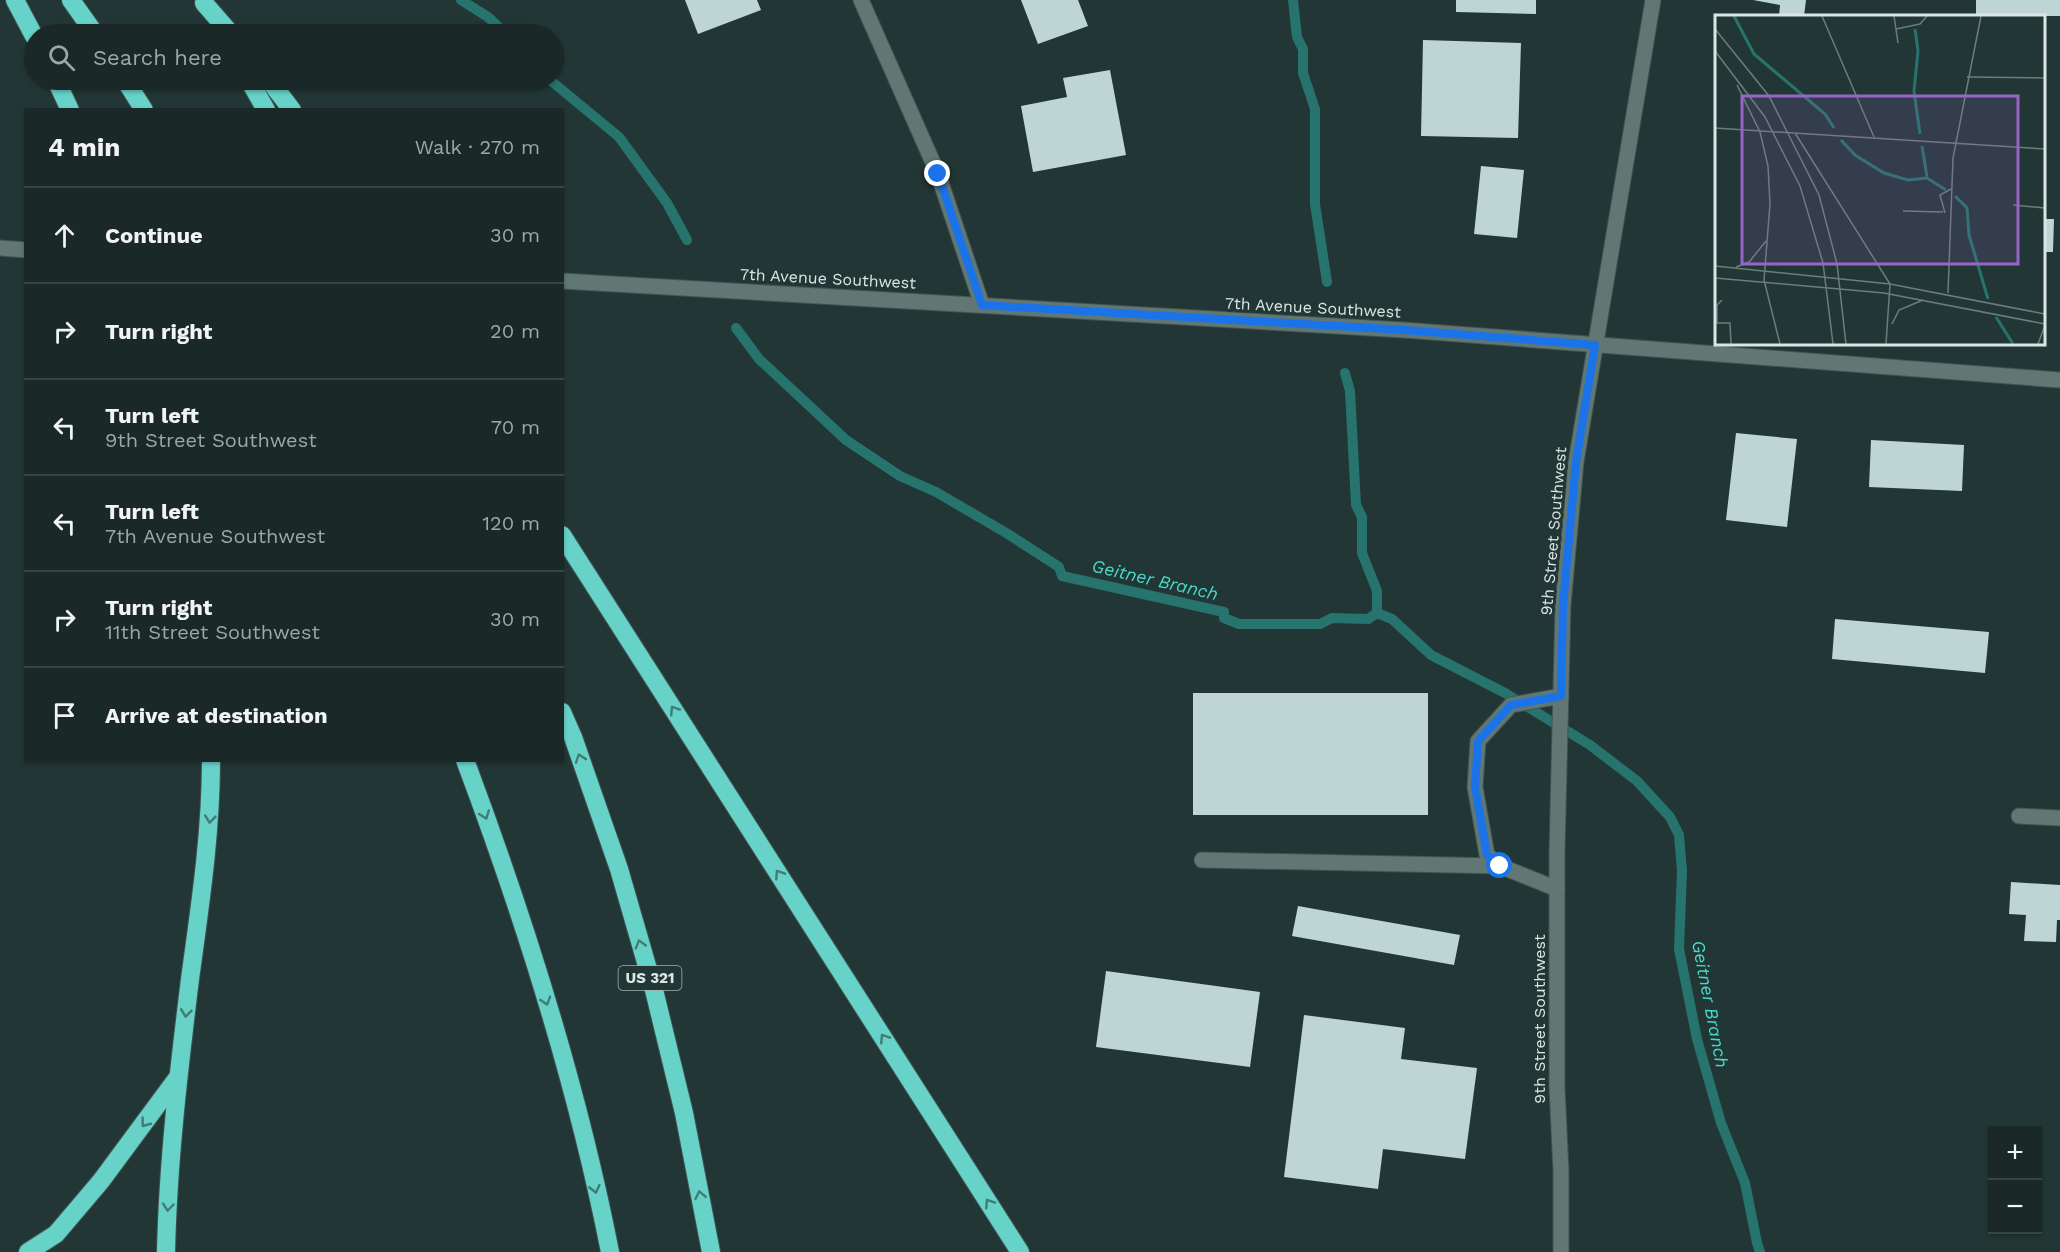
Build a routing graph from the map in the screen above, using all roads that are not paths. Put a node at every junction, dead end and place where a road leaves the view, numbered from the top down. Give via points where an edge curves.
1 (15, 0) edge
2 (71, 0) edge
3 (861, 0) edge
4 (1653, 0) edge
5 (203, 2) edge
6 (28, 24) edge
7 (88, 24) edge
8 (217, 24) edge
9 (222, 24) edge
10 (61, 90) edge
11 (131, 90) edge
12 (255, 90) edge
13 (276, 90) edge
14 (69, 108) edge
15 (143, 108) edge
16 (265, 108) edge
17 (290, 108) edge
18 (0, 248) edge
19 (24, 250) edge
20 (564, 281) edge
21 (982, 305) junction
22 (1595, 345) junction
23 (2060, 380) edge
24 (564, 538) edge
25 (1561, 696) junction
26 (564, 717) edge
27 (212, 762) edge
28 (466, 762) edge
29 (2019, 816) dead end
30 (2060, 818) edge
31 (1202, 860) dead end
32 (1500, 866) junction
33 (1557, 889) junction
34 (180, 1076) junction
35 (28, 1252) edge
36 (166, 1252) edge
37 (610, 1252) edge
38 (711, 1252) edge
39 (1020, 1252) edge
40 (1561, 1252) edge

1 - 6 highway
2 - 7 highway
3 - 21 street via 938,174
4 - 22 street, 9th Street Southwest
5 - 8 highway
5 - 9 highway
10 - 14 highway
11 - 15 highway
12 - 16 highway
13 - 17 highway
18 - 19 street
20 - 21 street, 7th Avenue Southwest
21 - 22 street, 7th Avenue Southwest
22 - 23 street, 7th Avenue Southwest
22 - 25 street, 9th Street Southwest via 1576,462 1563,605
39 -> 24 highway
25 - 32 street via 1511,705 1478,741 1475,787 1487,855
25 - 33 street, 9th Street Southwest
38 -> 26 highway, US 321 via 684,1113 654,990 619,869
27 -> 34 highway via 211,804
28 -> 37 highway via 536,966 569,1077
29 - 30 street
31 - 32 street
32 - 33 street
33 - 40 street, 9th Street Southwest
34 -> 35 highway via 101,1182 56,1234
34 -> 36 highway

